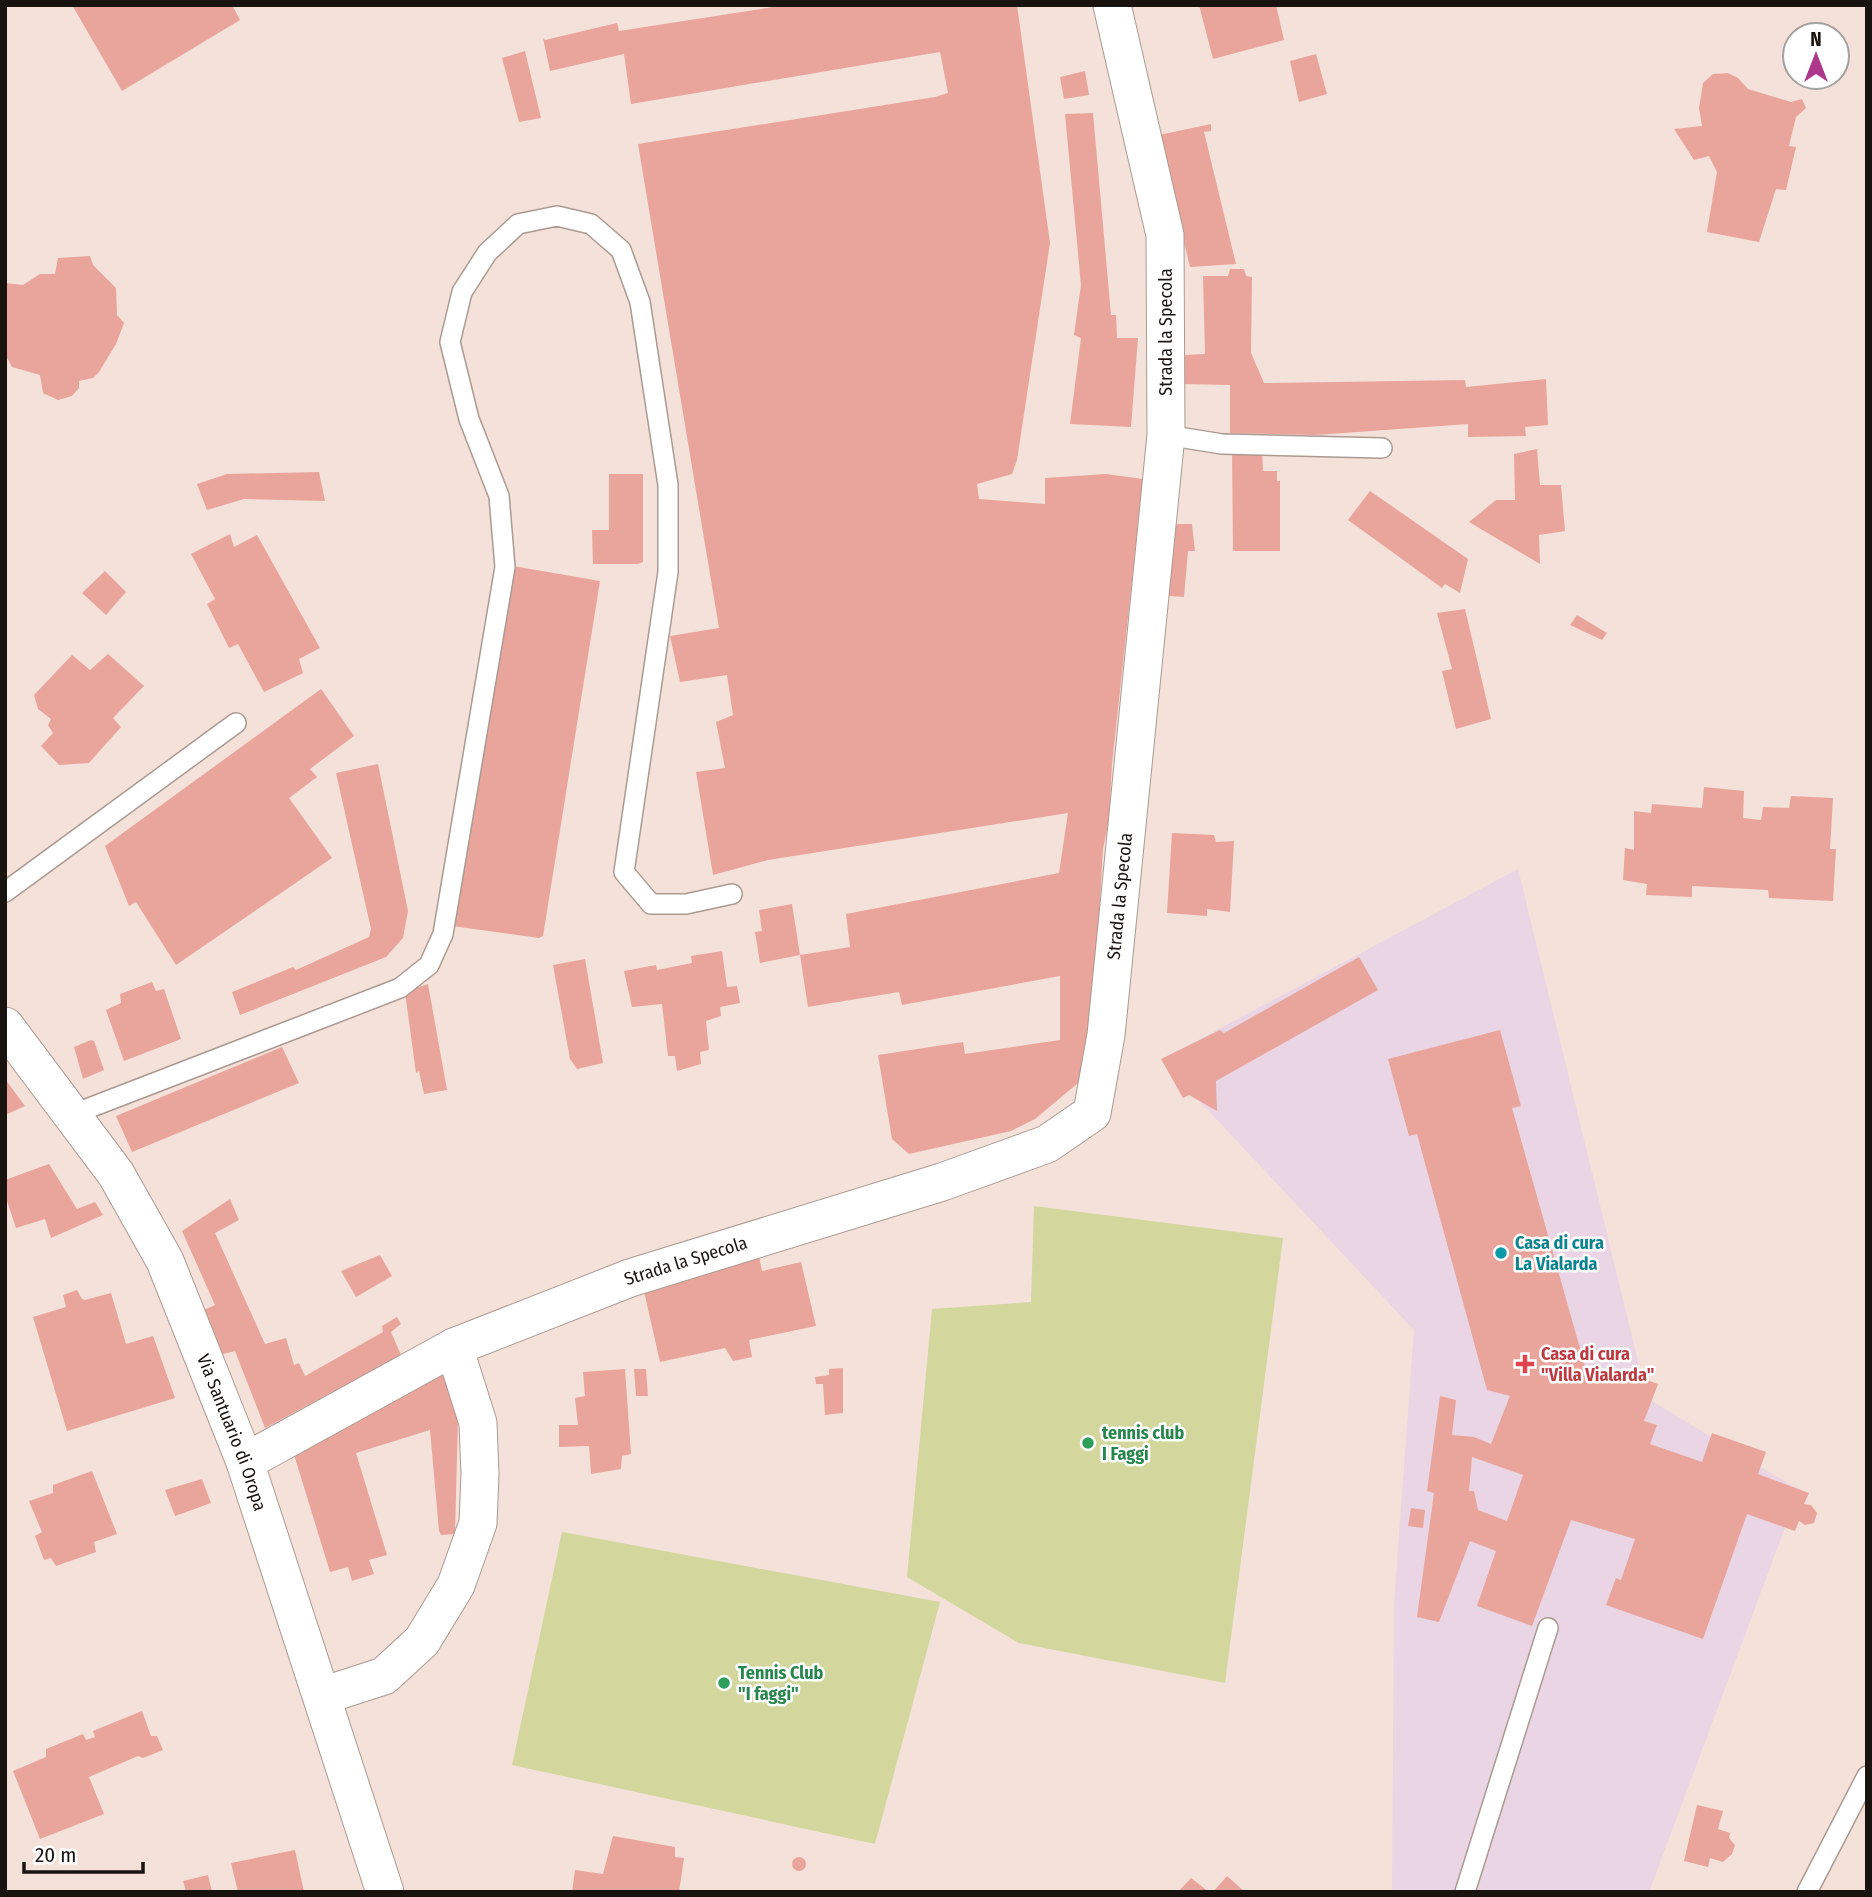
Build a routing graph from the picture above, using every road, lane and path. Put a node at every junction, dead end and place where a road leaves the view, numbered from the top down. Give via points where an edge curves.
1 (1112, 5) edge
2 (1166, 435) junction
3 (1382, 448) dead end
4 (236, 723) dead end
5 (5, 892) edge
6 (732, 894) dead end
7 (5, 1026) edge
8 (71, 1115) junction
9 (454, 1347) junction
10 (245, 1462) junction
11 (1548, 1628) dead end
12 (322, 1696) junction
13 (1867, 1776) edge
14 (381, 1887) edge
15 (1465, 1892) edge
16 (1807, 1892) edge

1 - 2 street, Strada la Specola via 1165,235
2 - 3 lane via 1222,444
2 - 9 street, Strada la Specola via 1106,1035 1092,1113 1047,1144 942,1182 630,1278
4 - 5 lane
6 - 8 lane via 686,904 651,904 624,872 668,572 668,485 659,412 640,302 621,250 591,224 557,216 518,224 488,253 462,292 450,342 470,419 499,496 505,567 443,934 429,965 400,988
7 - 8 street, Via Santuario di Oropa
8 - 10 street, Via Santuario di Oropa via 116,1174 165,1261
9 - 10 street, Strada la Specola
9 - 12 street via 478,1423 480,1474 478,1523 456,1586 422,1642 384,1676
10 - 12 street, Via Santuario di Oropa
11 - 15 lane
12 - 14 street, Via Santuario di Oropa
13 - 16 lane

